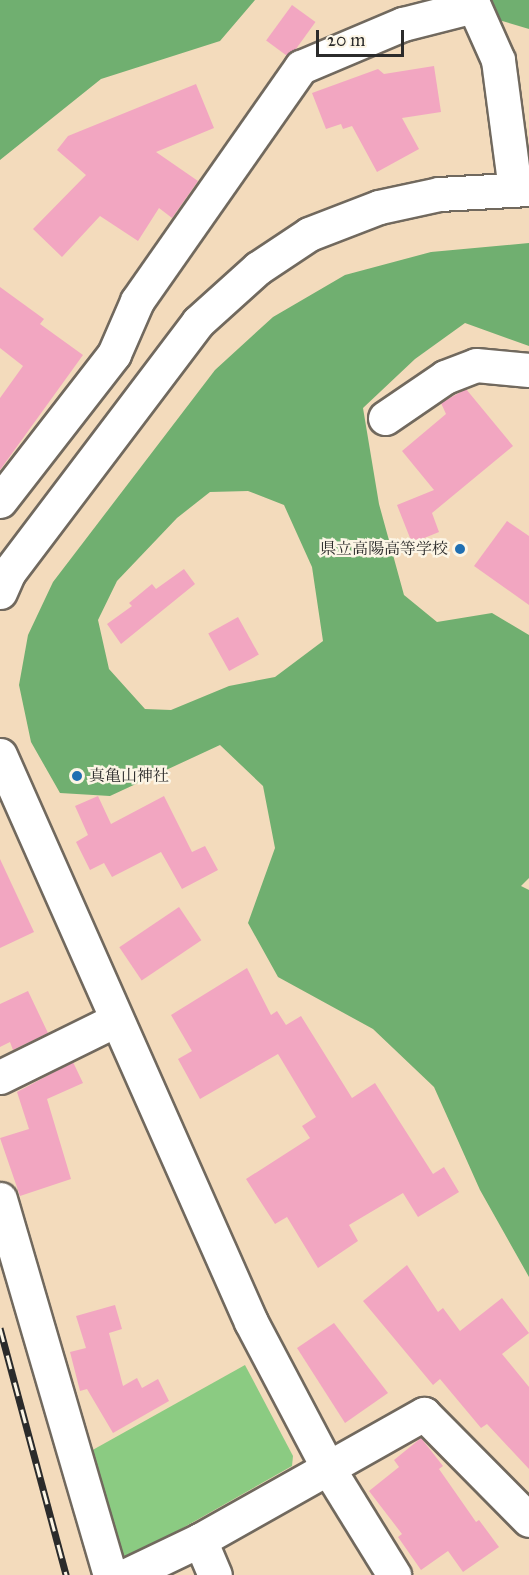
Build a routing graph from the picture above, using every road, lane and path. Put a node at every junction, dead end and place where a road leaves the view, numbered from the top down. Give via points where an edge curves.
1 (522, 189) edge
2 (529, 370) edge
3 (385, 418) dead end
4 (0, 501) edge
5 (0, 592) edge
6 (0, 755) edge
7 (116, 1020) junction
8 (0, 1077) edge
9 (0, 1199) edge
10 (327, 1468) junction
11 (529, 1520) edge
12 (200, 1540) junction
13 (110, 1575) edge
14 (127, 1575) edge
15 (215, 1575) edge
16 (393, 1575) edge

1 - 4 street via 498,60 474,6 403,24 302,67 137,301 114,354
1 - 5 street via 439,194 379,207 309,234 258,268 198,322 9,572
2 - 3 street via 476,365 445,377
6 - 7 street
7 - 8 street
7 - 10 street via 251,1322
9 - 13 street
10 - 11 street via 424,1414
10 - 12 street
10 - 16 street
12 - 14 street
12 - 15 street

